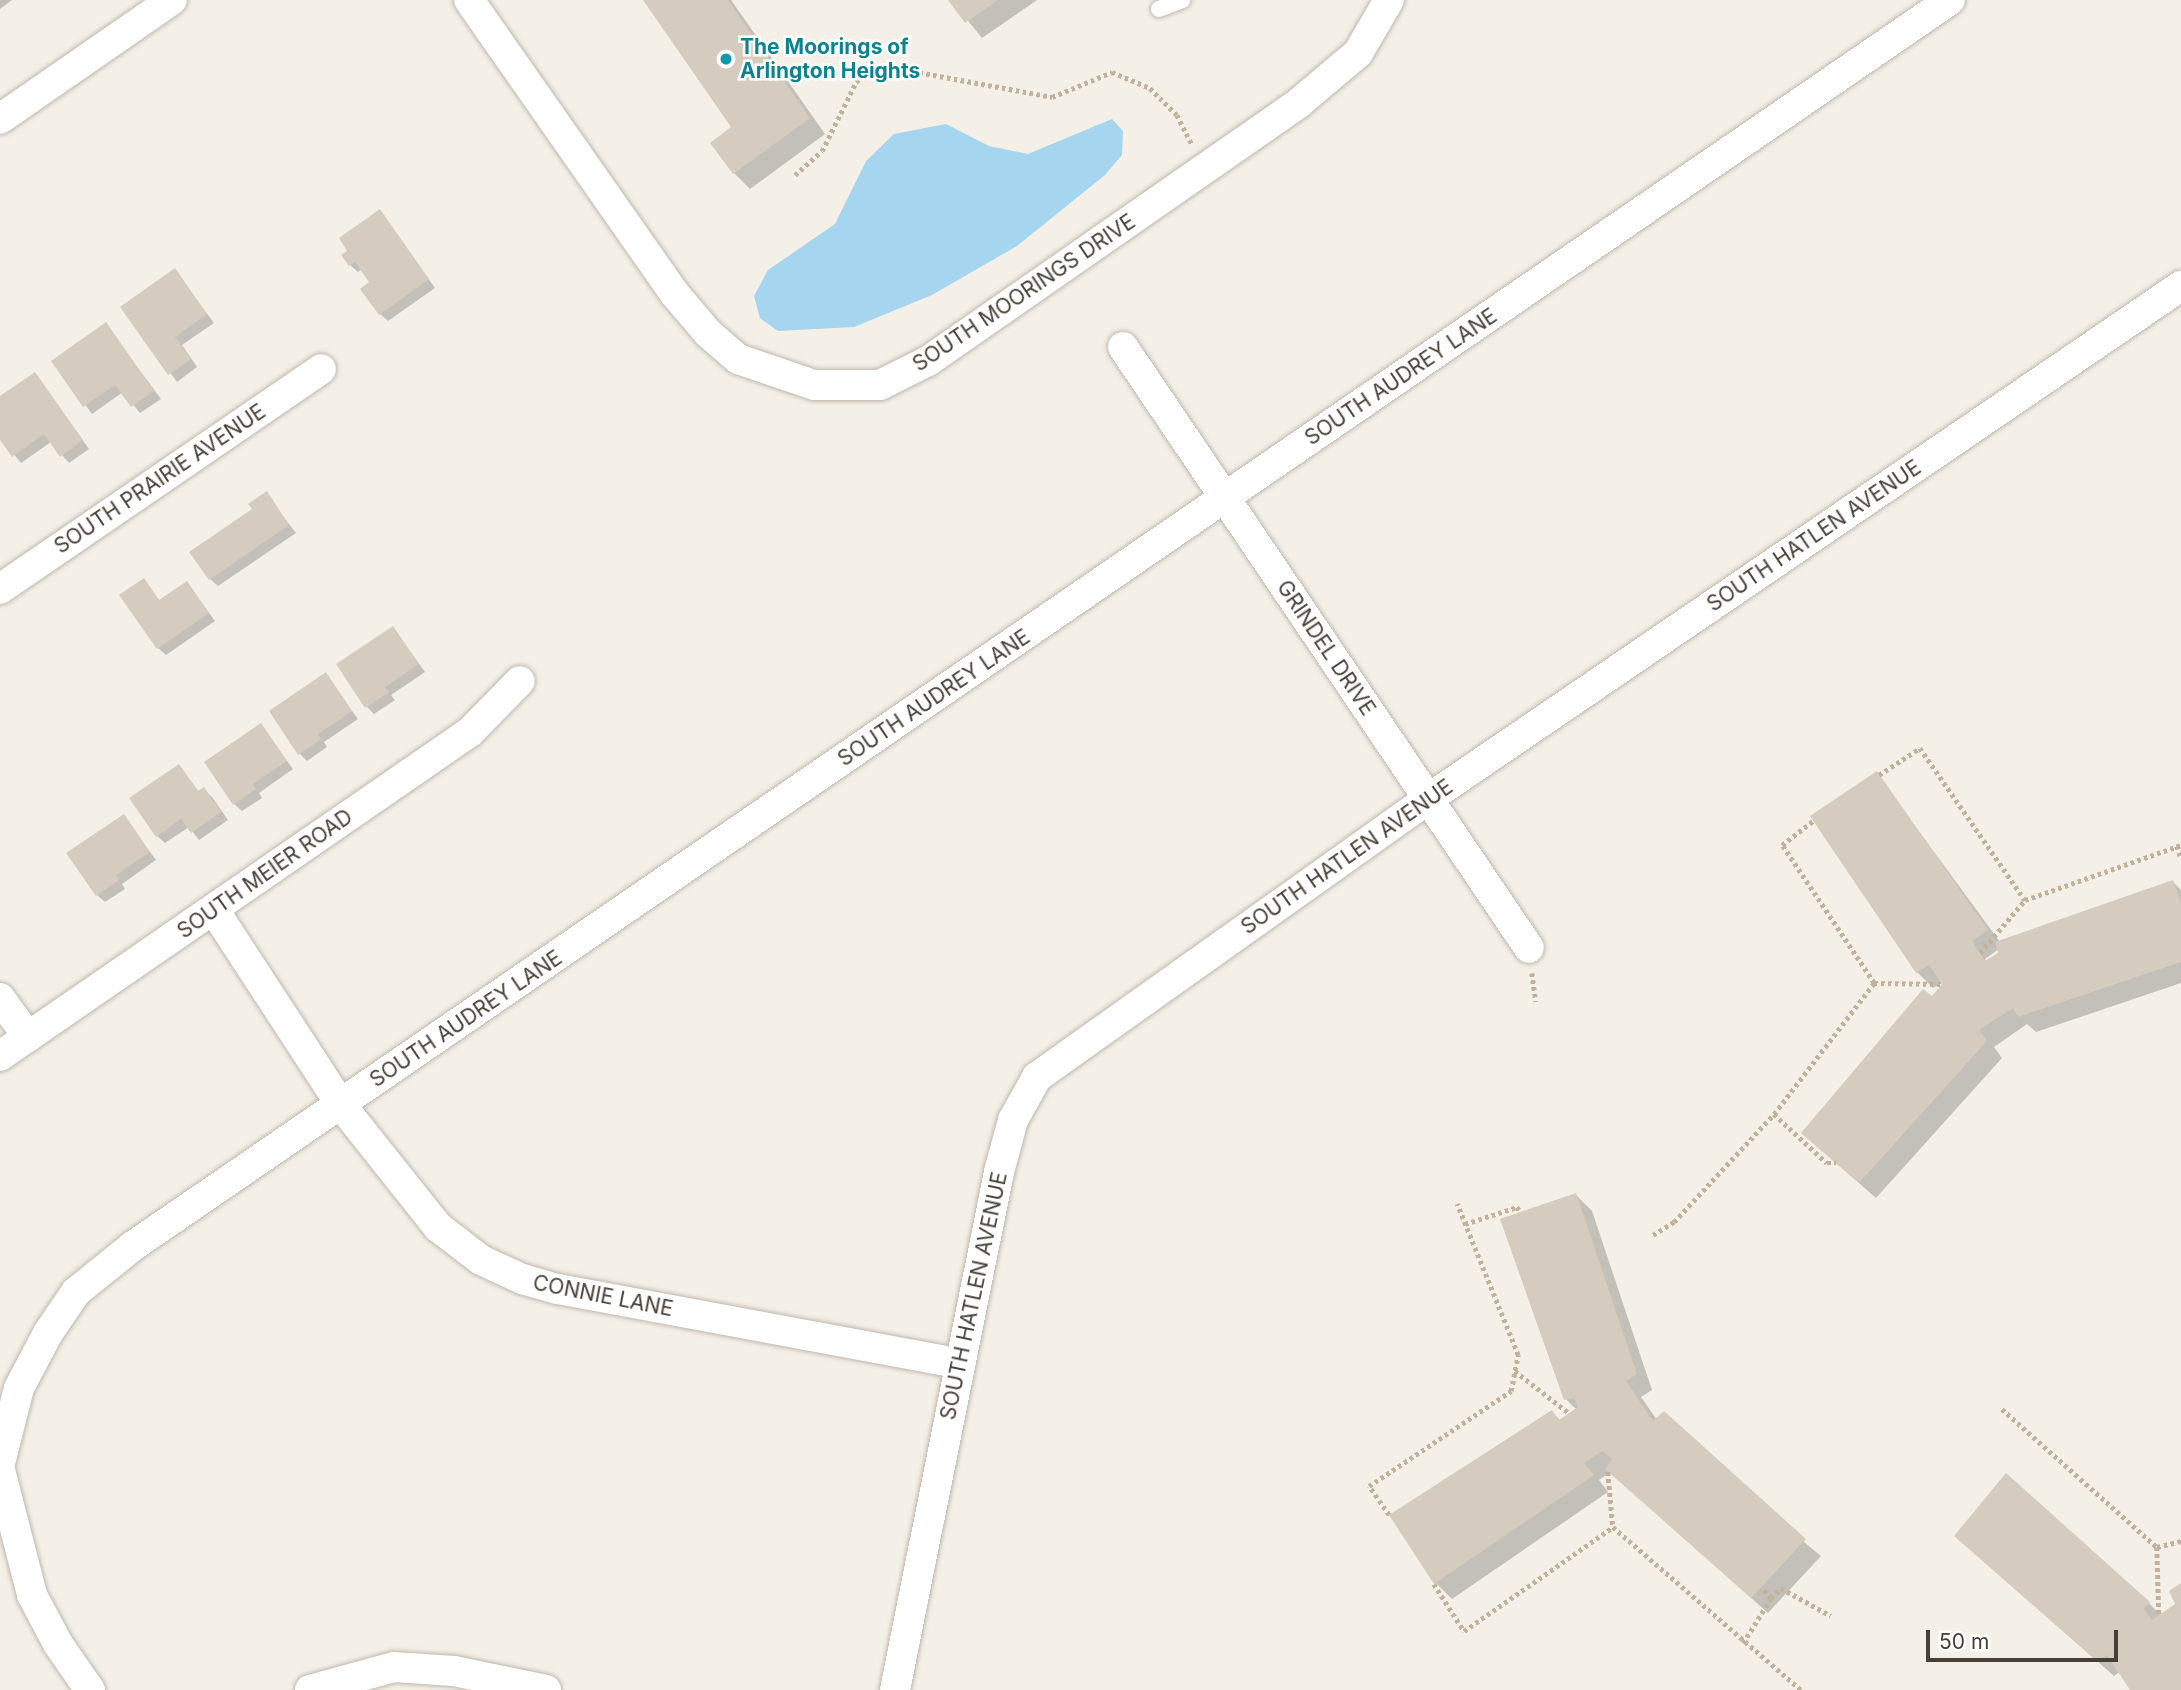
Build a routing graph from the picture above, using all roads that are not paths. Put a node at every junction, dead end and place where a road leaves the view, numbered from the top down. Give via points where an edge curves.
1 (172, 0) edge
2 (469, 0) edge
3 (1182, 0) edge
4 (1389, 0) edge
5 (1950, 0) edge
6 (1159, 9) dead end
7 (0, 119) edge
8 (2181, 286) edge
9 (1123, 347) dead end
10 (321, 369) dead end
11 (1225, 498) junction
12 (0, 589) edge
13 (520, 681) dead end
14 (1428, 799) junction
15 (214, 910) junction
16 (1529, 948) dead end
17 (0, 998) edge
18 (28, 1037) junction
19 (0, 1056) edge
20 (341, 1105) junction
21 (958, 1363) junction
22 (0, 1463) edge
23 (0, 1470) edge
24 (90, 1690) edge
25 (310, 1690) edge
26 (546, 1690) edge
27 (895, 1690) edge

1 - 7 street
2 - 4 street, SOUTH MOORINGS DRIVE via 674,293 708,333 738,359 814,385 880,385 928,361 1300,102 1358,53
3 - 6 lane
5 - 11 street, SOUTH AUDREY LANE
8 - 14 street, SOUTH HATLEN AVENUE
9 - 11 street, GRINDEL DRIVE
10 - 12 street, SOUTH PRAIRIE AVENUE
11 - 14 street, GRINDEL DRIVE
11 - 20 street, SOUTH AUDREY LANE
13 - 15 street, SOUTH MEIER ROAD via 470,732
14 - 16 street, GRINDEL DRIVE
14 - 21 street, SOUTH HATLEN AVENUE via 1037,1077 1013,1120
15 - 18 street, SOUTH MEIER ROAD
15 - 20 street, CONNIE LANE
17 - 18 street
18 - 19 street, SOUTH MEIER ROAD
20 - 21 street, CONNIE LANE via 438,1227 481,1260 522,1279
20 - 22 street, SOUTH AUDREY LANE via 133,1246 76,1292 19,1388
21 - 27 street, SOUTH HATLEN AVENUE
23 - 24 street via 32,1595
25 - 26 street via 343,1677 394,1667 454,1671

